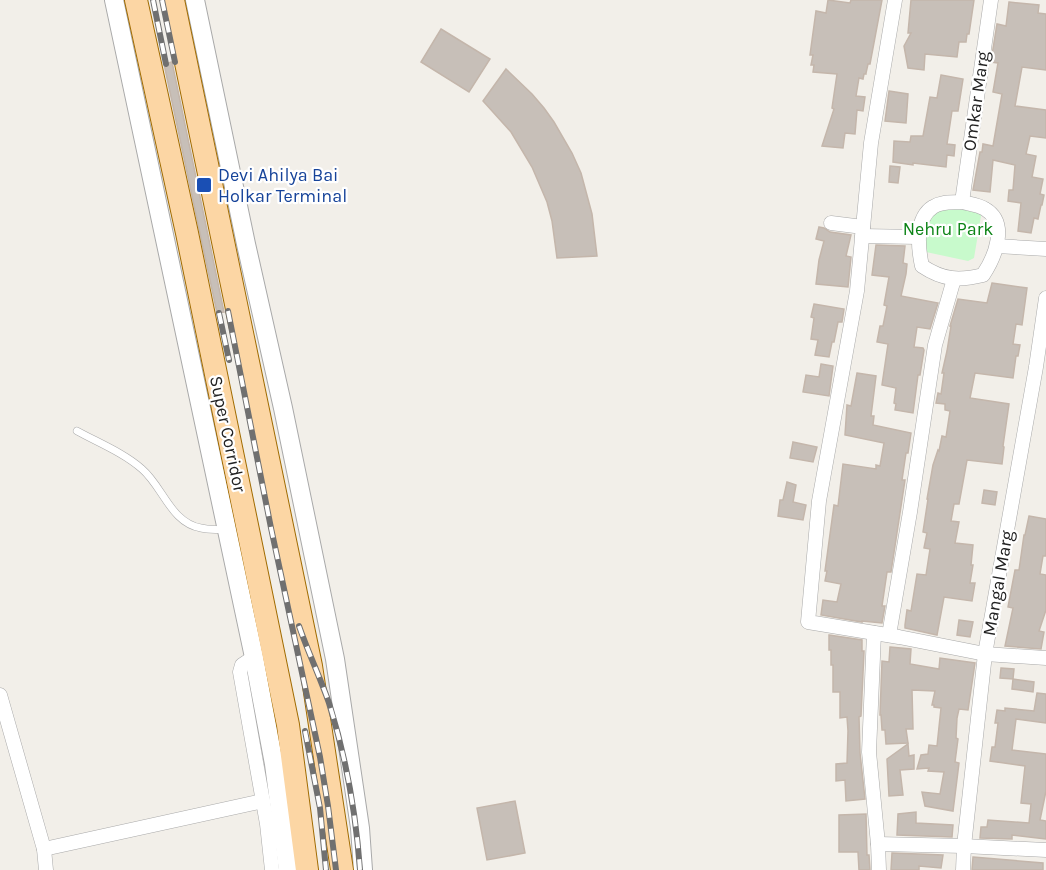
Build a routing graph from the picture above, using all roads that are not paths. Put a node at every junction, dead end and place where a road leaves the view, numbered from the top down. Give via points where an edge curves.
1 (114, 0) edge
2 (136, 0) edge
3 (173, 0) edge
4 (195, 0) edge
5 (895, 0) edge
6 (991, 0) edge
7 (962, 202) junction
8 (831, 223) dead end
9 (863, 232) junction
10 (918, 237) junction
11 (997, 246) junction
12 (1046, 249) edge
13 (954, 279) junction
14 (1046, 298) edge
15 (77, 431) dead end
16 (237, 531) junction
17 (874, 633) junction
18 (889, 635) junction
19 (985, 654) junction
20 (254, 657) junction
21 (1046, 658) edge
22 (0, 695) edge
23 (263, 801) junction
24 (878, 844) junction
25 (964, 846) junction
26 (44, 849) junction
27 (1046, 850) edge
28 (46, 870) edge
29 (272, 870) edge
30 (288, 870) edge
31 (307, 870) edge
32 (342, 870) edge
33 (363, 870) edge
34 (879, 870) edge
35 (963, 870) edge

1 - 16 street
2 - 16 main road, Super Corridor via 184,221
3 - 32 main road, Super Corridor via 311,666
4 - 33 street via 335,659
5 - 9 street via 871,143
6 - 7 street, Omkar Marg
7 - 10 street via 932,207
7 - 11 street via 993,214 998,226
8 - 9 street
9 - 10 street
9 - 17 street via 857,291 819,501 808,622
10 - 13 street via 922,266
11 - 12 street
11 - 13 street via 983,275
13 - 18 street via 935,345
14 - 19 street, Mangal Marg
15 - 16 lane via 144,471 183,520 200,528
16 - 20 street
16 - 31 main road, Super Corridor via 288,725
17 - 18 street
17 - 24 street via 868,752
18 - 19 street
19 - 21 street
19 - 25 street, Mangal Marg
20 - 23 street via 242,665 240,672
20 - 30 street
22 - 26 street
23 - 26 street
23 - 29 street
24 - 25 street
24 - 34 street
25 - 27 street
25 - 35 street, Mangal Marg
26 - 28 street

